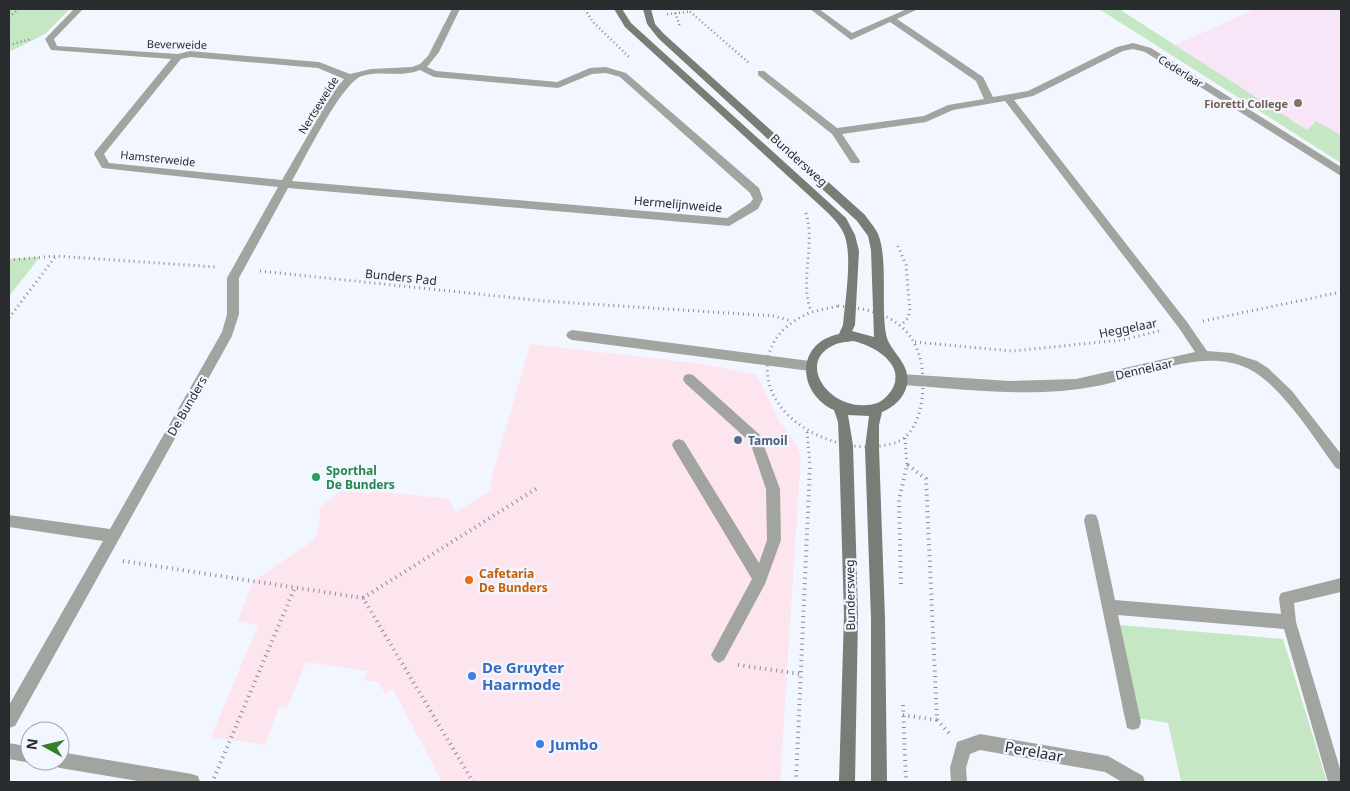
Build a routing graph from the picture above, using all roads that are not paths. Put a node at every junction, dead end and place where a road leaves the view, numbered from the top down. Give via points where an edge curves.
1 (79, 9) edge
2 (456, 9) edge
3 (618, 9) edge
4 (646, 9) edge
5 (814, 9) edge
6 (914, 9) edge
7 (892, 19) junction
8 (178, 57) junction
9 (420, 67) junction
10 (761, 73) road end
11 (349, 78) junction
12 (1008, 98) junction
13 (990, 101) junction
14 (835, 132) junction
15 (855, 161) dead end
16 (1341, 172) edge
17 (286, 184) junction
18 (237, 268) joint
19 (572, 335) dead end
20 (843, 337) junction
21 (882, 346) junction
22 (1203, 355) junction
23 (810, 366) junction
24 (689, 379) dead end
25 (901, 379) junction
26 (840, 408) junction
27 (877, 409) junction
28 (679, 446) dead end
29 (1341, 464) edge
30 (1091, 520) dead end
31 (9, 521) edge
32 (113, 536) junction
33 (760, 579) junction
34 (1341, 585) edge
35 (1109, 607) junction
36 (1289, 622) junction
37 (724, 659) road end
38 (9, 720) edge
39 (1132, 722) dead end
40 (70, 762) edge
41 (192, 782) edge
42 (847, 782) edge
43 (879, 782) edge
44 (959, 782) edge
45 (1137, 782) edge
46 (1336, 782) edge

1 - 8 street, Beverweide via 49,39 54,48
2 - 9 street via 431,58
3 - 20 street, Bundersweg via 628,25 842,221 854,250 852,306
4 - 21 street, Bundersweg via 651,24 667,41 847,204 873,235
5 - 7 street via 851,36
6 - 7 street
7 - 13 street via 980,79
8 - 11 street, Beverweide via 190,54 319,65
8 - 17 street, Hamsterweide via 99,154 106,166
9 - 11 street, Nertseweide via 396,72 362,72
9 - 17 street, Hermelijnweide via 434,74 558,85 590,71 606,70 622,75 755,192 758,199 754,206 729,222
10 - 14 street
11 - 17 street, Nertseweide
12 - 13 street, Cederlaar
12 - 16 street, Cederlaar via 1030,94 1120,48 1133,46 1148,50
12 - 22 street
13 - 14 street, Cederlaar via 952,107 926,119
14 - 15 street
17 - 18 street, Nertseweide
18 - 32 street, De Bunders via 233,278 233,314 228,333
19 - 23 street
20 - 21 street via 863,338
20 - 23 street via 821,346
21 - 25 street via 896,361
22 - 25 street, Dennelaar via 1077,384 1011,386
22 - 29 street, Dennelaar via 1230,357 1254,366 1276,382
23 - 26 street via 820,394
24 - 33 street via 755,439 758,447 772,489 774,540
25 - 27 street via 895,397
26 - 27 street via 853,411
26 - 42 street, Bundersweg via 846,445 851,615
27 - 43 street via 872,448
28 - 33 street
30 - 35 street
31 - 32 street
32 - 38 street, De Bunders
33 - 37 street
34 - 36 street via 1286,598
35 - 36 street
35 - 39 street
36 - 46 street
40 - 41 street
44 - 45 street, Perelaar via 958,768 963,748 980,742 1108,764

